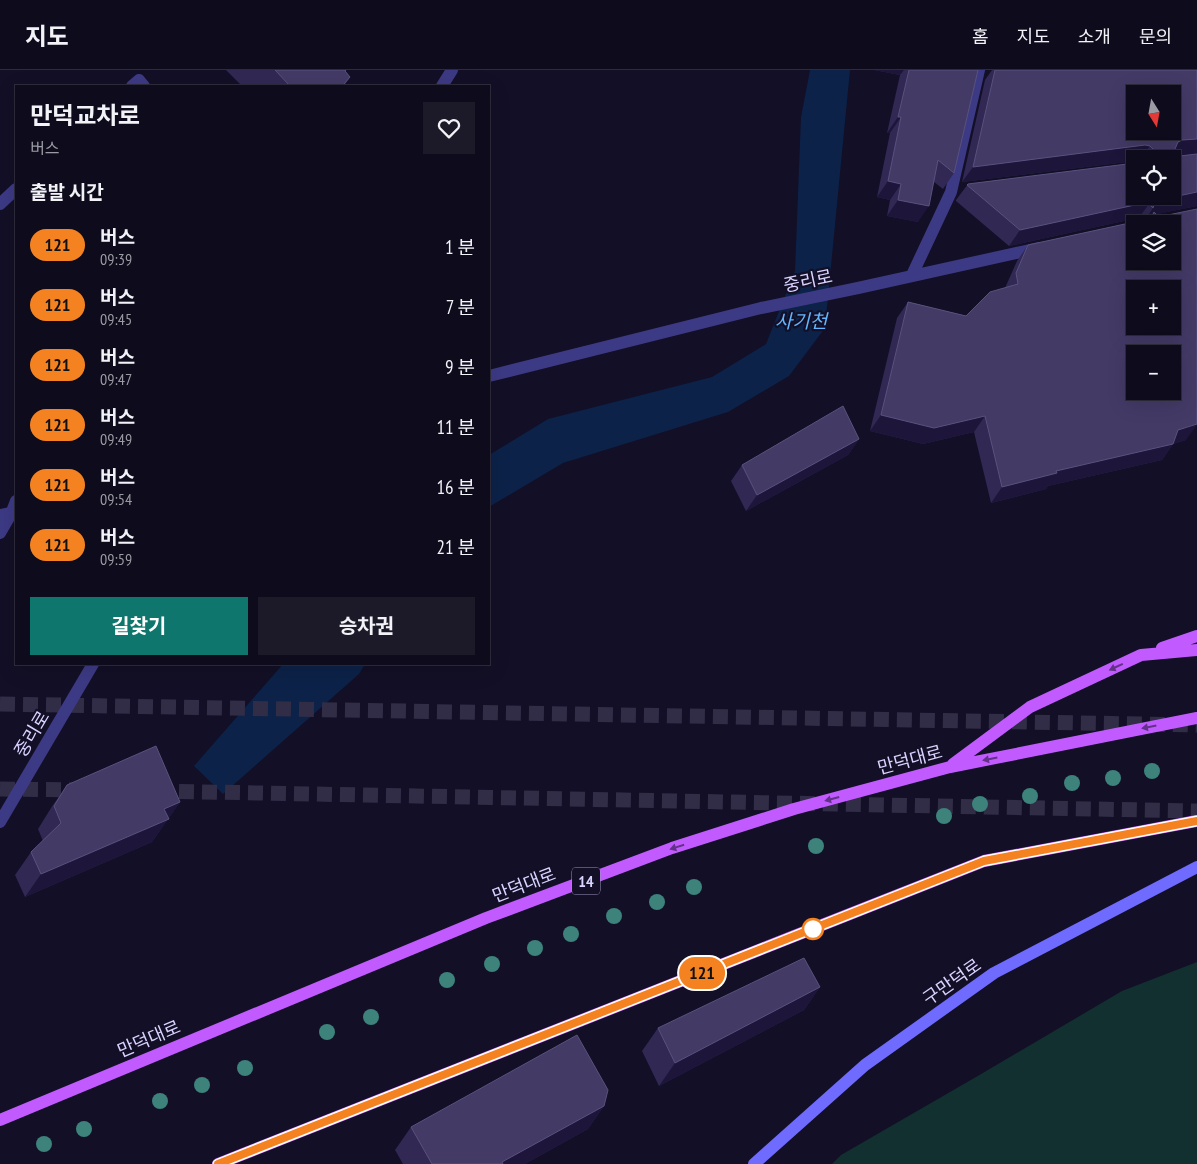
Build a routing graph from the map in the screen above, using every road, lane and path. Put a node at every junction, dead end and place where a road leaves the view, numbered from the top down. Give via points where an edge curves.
1 (452, 70) edge
2 (980, 70) edge
3 (133, 85) edge
4 (143, 85) edge
5 (443, 85) edge
6 (15, 190) edge
7 (0, 204) edge
8 (1048, 246) edge
9 (912, 275) junction
10 (490, 376) edge
11 (15, 503) edge
12 (9, 514) edge
13 (0, 533) edge
14 (1197, 636) edge
15 (1197, 650) edge
16 (1141, 655) junction
17 (92, 665) edge
18 (1197, 718) edge
19 (950, 767) junction
20 (1197, 821) edge
21 (0, 822) edge
22 (1197, 867) edge
23 (0, 1120) edge
24 (234, 1161) edge
25 (218, 1164) edge
26 (754, 1164) edge

1 - 5 street
2 - 9 street via 956,191
3 - 4 street via 139,80
6 - 7 street
8 - 9 street, 중리로
9 - 10 street, 중리로 via 761,308
11 - 12 street
12 - 13 street
14 - 16 main road
15 - 16 main road
16 -> 19 main road via 1030,707
17 - 21 street, 중리로
18 -> 19 main road, 만덕대로 / 14
19 -> 23 main road, 만덕대로 / 14 via 794,809 672,848 486,918
20 - 24 main road via 984,861
22 - 26 main road, 구만덕로 via 994,973 865,1065
24 - 25 main road

